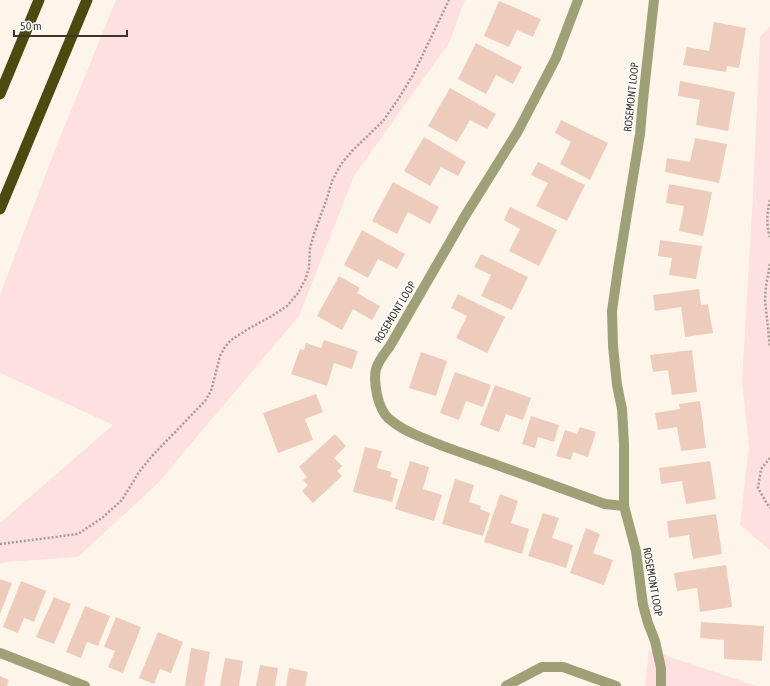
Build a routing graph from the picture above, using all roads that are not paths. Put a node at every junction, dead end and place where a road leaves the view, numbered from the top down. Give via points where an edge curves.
1 (40, 0) edge
2 (87, 0) edge
3 (578, 0) edge
4 (654, 0) edge
5 (0, 94) edge
6 (0, 209) edge
7 (624, 506) junction
8 (0, 653) edge
9 (86, 686) edge
10 (506, 686) edge
11 (616, 686) edge
12 (661, 686) edge

1 - 5 highway
2 - 6 highway
3 - 7 street, ROSEMONT LOOP via 556,58 518,131 381,358 376,370 376,392 380,405 388,417 417,436 605,504
4 - 7 street, ROSEMONT LOOP via 640,134 612,311 617,385 624,437
7 - 12 street, ROSEMONT LOOP via 636,551 648,623 661,668
8 - 9 street
10 - 11 street via 542,667 563,667

